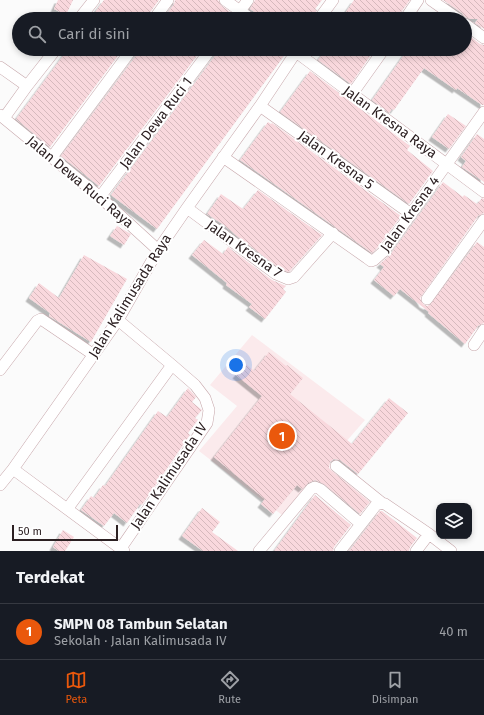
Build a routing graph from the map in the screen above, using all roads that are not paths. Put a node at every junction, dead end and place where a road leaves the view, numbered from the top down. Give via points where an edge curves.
1 (94, 0) edge
2 (168, 0) edge
3 (225, 0) edge
4 (248, 0) edge
5 (333, 0) edge
6 (418, 0) edge
7 (431, 0) edge
8 (85, 12) edge
9 (159, 12) edge
10 (235, 12) edge
11 (239, 12) edge
12 (324, 12) edge
13 (410, 12) edge
14 (448, 12) edge
15 (472, 29) edge
16 (484, 38) edge
17 (51, 56) edge
18 (127, 56) edge
19 (206, 56) edge
20 (291, 56) edge
21 (303, 56) edge
22 (379, 56) edge
23 (0, 67) edge
24 (27, 86) junction
25 (352, 94) junction
26 (260, 106) junction
27 (484, 112) edge
28 (2, 117) edge
29 (52, 157) junction
30 (223, 157) junction
31 (446, 164) junction
32 (484, 192) edge
33 (100, 197) junction
34 (187, 208) junction
35 (411, 214) junction
36 (484, 220) edge
37 (333, 233) junction
38 (158, 250) junction
39 (428, 299) dead end
40 (118, 320) junction
41 (484, 330) edge
42 (474, 345) dead end
43 (94, 355) junction
44 (172, 365) junction
45 (0, 370) edge
46 (336, 466) dead end
47 (13, 469) junction
48 (0, 485) edge
49 (382, 503) junction
50 (68, 508) junction
51 (361, 524) junction
52 (429, 534) junction
53 (122, 550) edge
54 (259, 551) edge
55 (340, 551) edge
56 (416, 551) edge
57 (451, 551) edge

1 - 8 street
2 - 9 street
3 - 10 street
4 - 11 street
5 - 12 street
6 - 13 street
7 - 14 street
15 - 16 street
17 - 24 street
18 - 29 street
19 - 33 street, Jalan Dewa Ruci 1
20 - 26 street, Jalan Kalimusada Raya
21 - 25 street, Jalan Kresna Raya
22 - 25 street
23 - 24 street
24 - 28 street
25 - 31 street, Jalan Kresna Raya
26 - 30 street, Jalan Kalimusada Raya
26 - 35 street, Jalan Kresna 5
27 - 31 street, Jalan Kresna 4
28 - 29 street, Jalan Dewa Ruci Raya
29 - 33 street, Jalan Dewa Ruci Raya
30 - 34 street, Jalan Kalimusada Raya
30 - 37 street
31 - 32 street, Jalan Kresna Raya
31 - 35 street, Jalan Kresna 4
33 - 38 street, Jalan Dewa Ruci Raya
34 - 37 street, Jalan Kresna 7 via 276,274 288,279 294,278
34 - 38 street, Jalan Kalimusada Raya
35 - 37 street, Jalan Kresna 4 via 382,252 371,261
36 - 39 street
38 - 40 street, Jalan Kalimusada Raya
40 - 43 street, Jalan Kalimusada Raya
40 - 44 street, Jalan Kalimusada IV
41 - 42 street
43 - 45 street via 41,319
43 - 47 street, Jalan Kalimusada Raya
44 - 50 street
44 - 53 street, Jalan Kalimusada IV via 205,398 209,410 207,423
46 - 49 street
47 - 48 street, Jalan Kalimusada Raya
47 - 50 street
49 - 51 street via 376,505
49 - 52 street
50 - 53 street
51 - 54 street via 315,487
51 - 55 street
52 - 56 street
52 - 57 street

